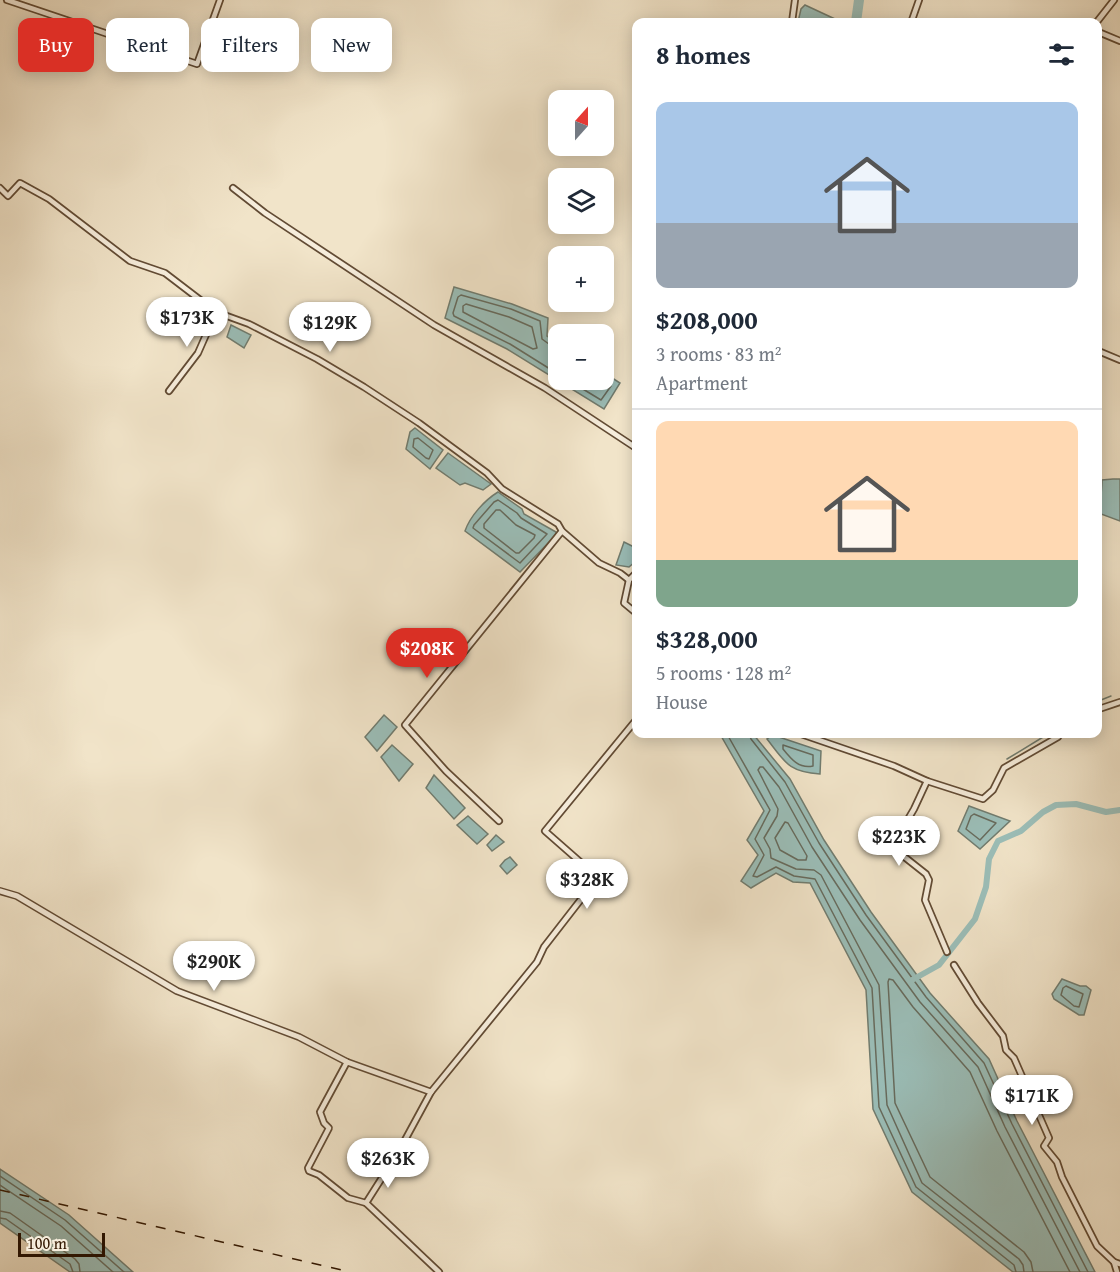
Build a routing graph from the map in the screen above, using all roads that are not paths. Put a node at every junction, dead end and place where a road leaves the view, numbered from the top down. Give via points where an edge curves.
1 (7, 0) edge
2 (220, 0) edge
3 (795, 0) edge
4 (919, 0) edge
5 (1114, 0) edge
6 (793, 18) edge
7 (913, 18) edge
8 (1100, 18) edge
9 (1102, 34) edge
10 (1120, 41) edge
11 (0, 188) edge
12 (233, 188) dead end
13 (216, 312) junction
14 (1102, 352) edge
15 (1120, 360) edge
16 (169, 392) dead end
17 (632, 445) edge
18 (562, 531) junction
19 (632, 576) edge
20 (628, 580) junction
21 (632, 610) edge
22 (1120, 702) edge
23 (1102, 708) edge
24 (632, 725) edge
25 (813, 738) edge
26 (1056, 738) edge
27 (927, 782) junction
28 (499, 821) dead end
29 (0, 891) edge
30 (947, 952) dead end
31 (954, 965) dead end
32 (347, 1062) junction
33 (431, 1092) junction
34 (366, 1203) junction
35 (1114, 1262) junction
36 (1120, 1264) edge
37 (439, 1272) edge
38 (1118, 1272) edge

1 - 2 street via 197,64
3 - 6 street
4 - 7 street
5 - 8 street
9 - 10 street
11 - 13 street via 8,196 20,183 49,199 130,261 165,273
12 - 17 street via 434,325 545,388
13 - 16 street via 198,353
13 - 18 street via 249,324 364,387 487,473 502,489 558,524
14 - 15 street
18 - 20 street via 599,563
18 - 28 street via 405,724 446,771
19 - 20 street
20 - 21 street via 624,603
22 - 23 street
24 - 33 street via 545,831 596,880 544,947 537,962
25 - 27 street via 894,766
26 - 27 street via 1004,768 993,790 983,799
27 - 30 street via 895,845 929,880 925,900
29 - 32 street via 17,896 177,991 299,1037
31 - 35 street via 1003,1036 1006,1050 1014,1058 1049,1138 1044,1146 1057,1162 1097,1246
32 - 33 street
32 - 34 street via 320,1112 329,1128 308,1168 348,1198
33 - 34 street
34 - 37 street
35 - 36 street
35 - 38 street

